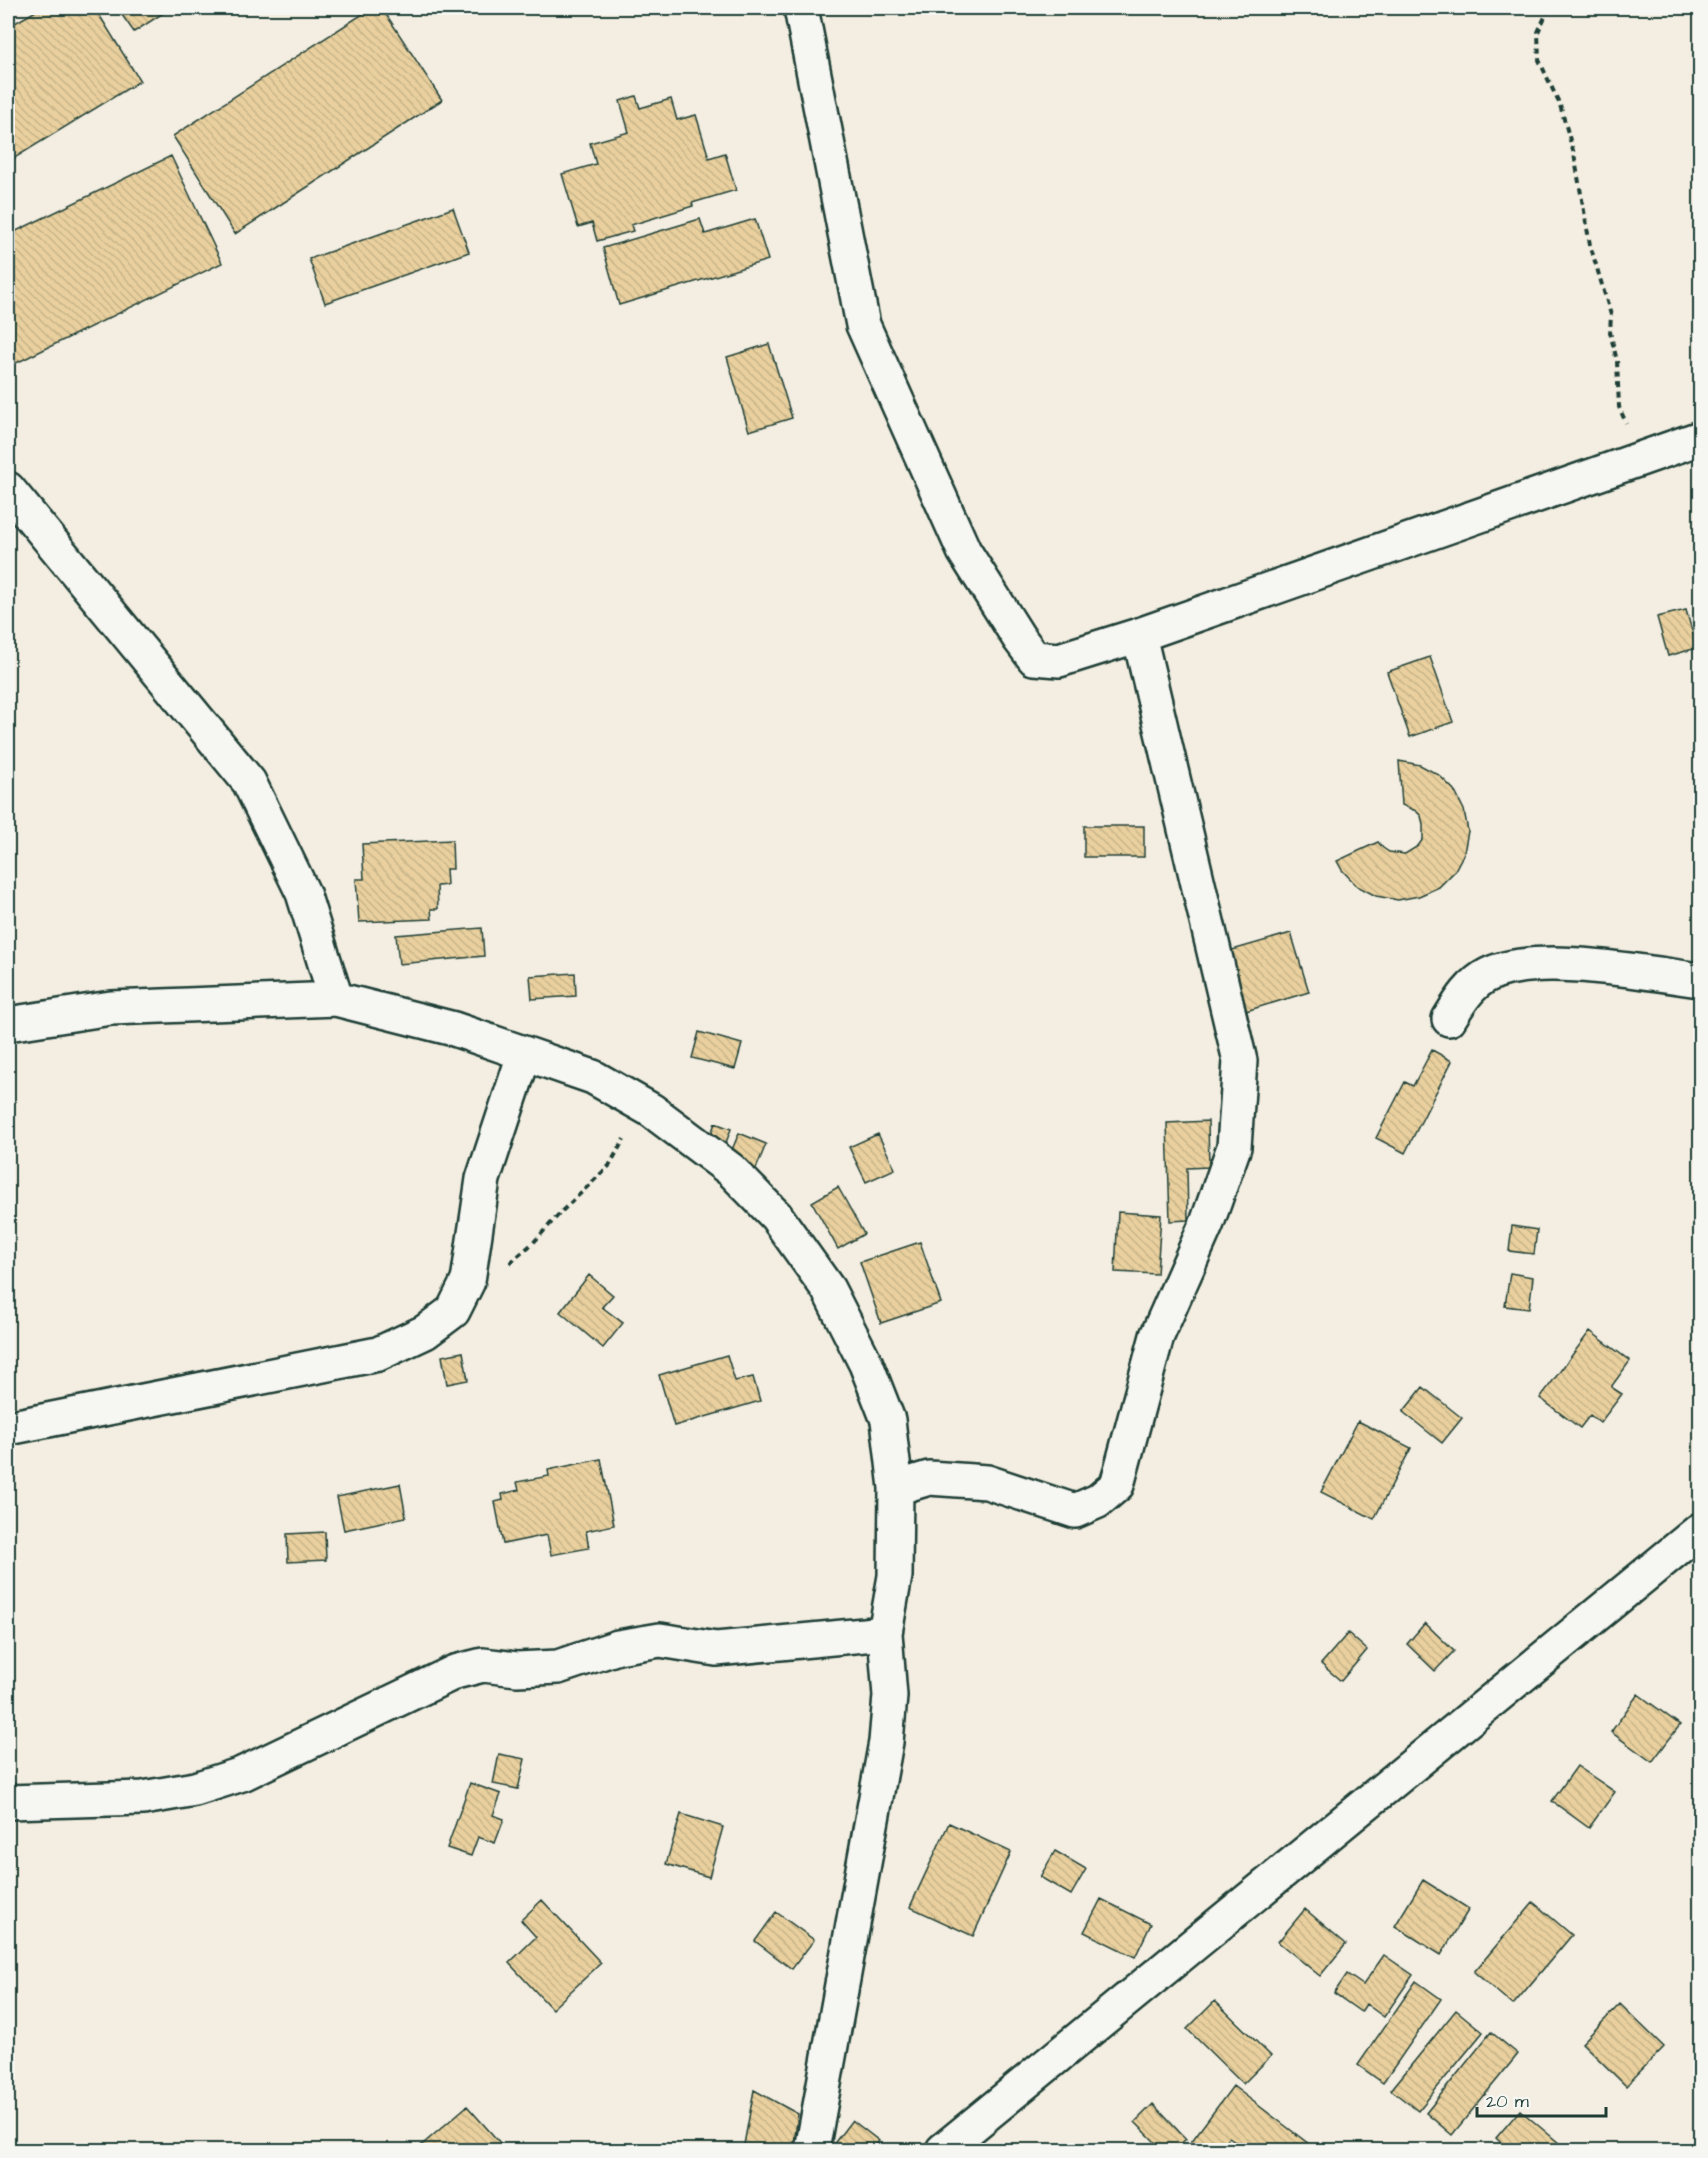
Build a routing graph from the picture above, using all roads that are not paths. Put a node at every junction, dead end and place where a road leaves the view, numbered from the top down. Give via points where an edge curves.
1 (801, 8) edge
2 (1701, 438) edge
3 (8, 489) edge
4 (1139, 635) junction
5 (1701, 980) edge
6 (336, 999) junction
7 (1449, 1019) dead end
8 (8, 1024) edge
9 (524, 1055) junction
10 (8, 1428) edge
11 (896, 1488) junction
12 (1701, 1530) edge
13 (885, 1633) junction
14 (8, 1802) edge
15 (812, 2151) edge
16 (943, 2151) edge

1 - 4 street via 863,325 964,551 1034,658 1059,660
2 - 4 street
3 - 6 street via 249,782 303,893
4 - 11 street via 1240,1061 1234,1147 1207,1223 1157,1336 1117,1485 1098,1501 1075,1511 987,1482 929,1478
5 - 7 street via 1561,964 1520,964 1487,975 1467,992
6 - 8 street via 111,1008
6 - 9 street via 454,1029
9 - 10 street via 483,1179 468,1281 453,1311 425,1332 378,1354
9 - 11 street via 593,1077 651,1110 731,1170 776,1216 828,1289 866,1364 888,1420
11 - 13 street via 895,1576
12 - 16 street
13 - 14 street via 716,1649 660,1640 618,1647 558,1666 517,1669 483,1665 455,1672 242,1774 195,1789 143,1798
13 - 15 street via 890,1696 886,1742

